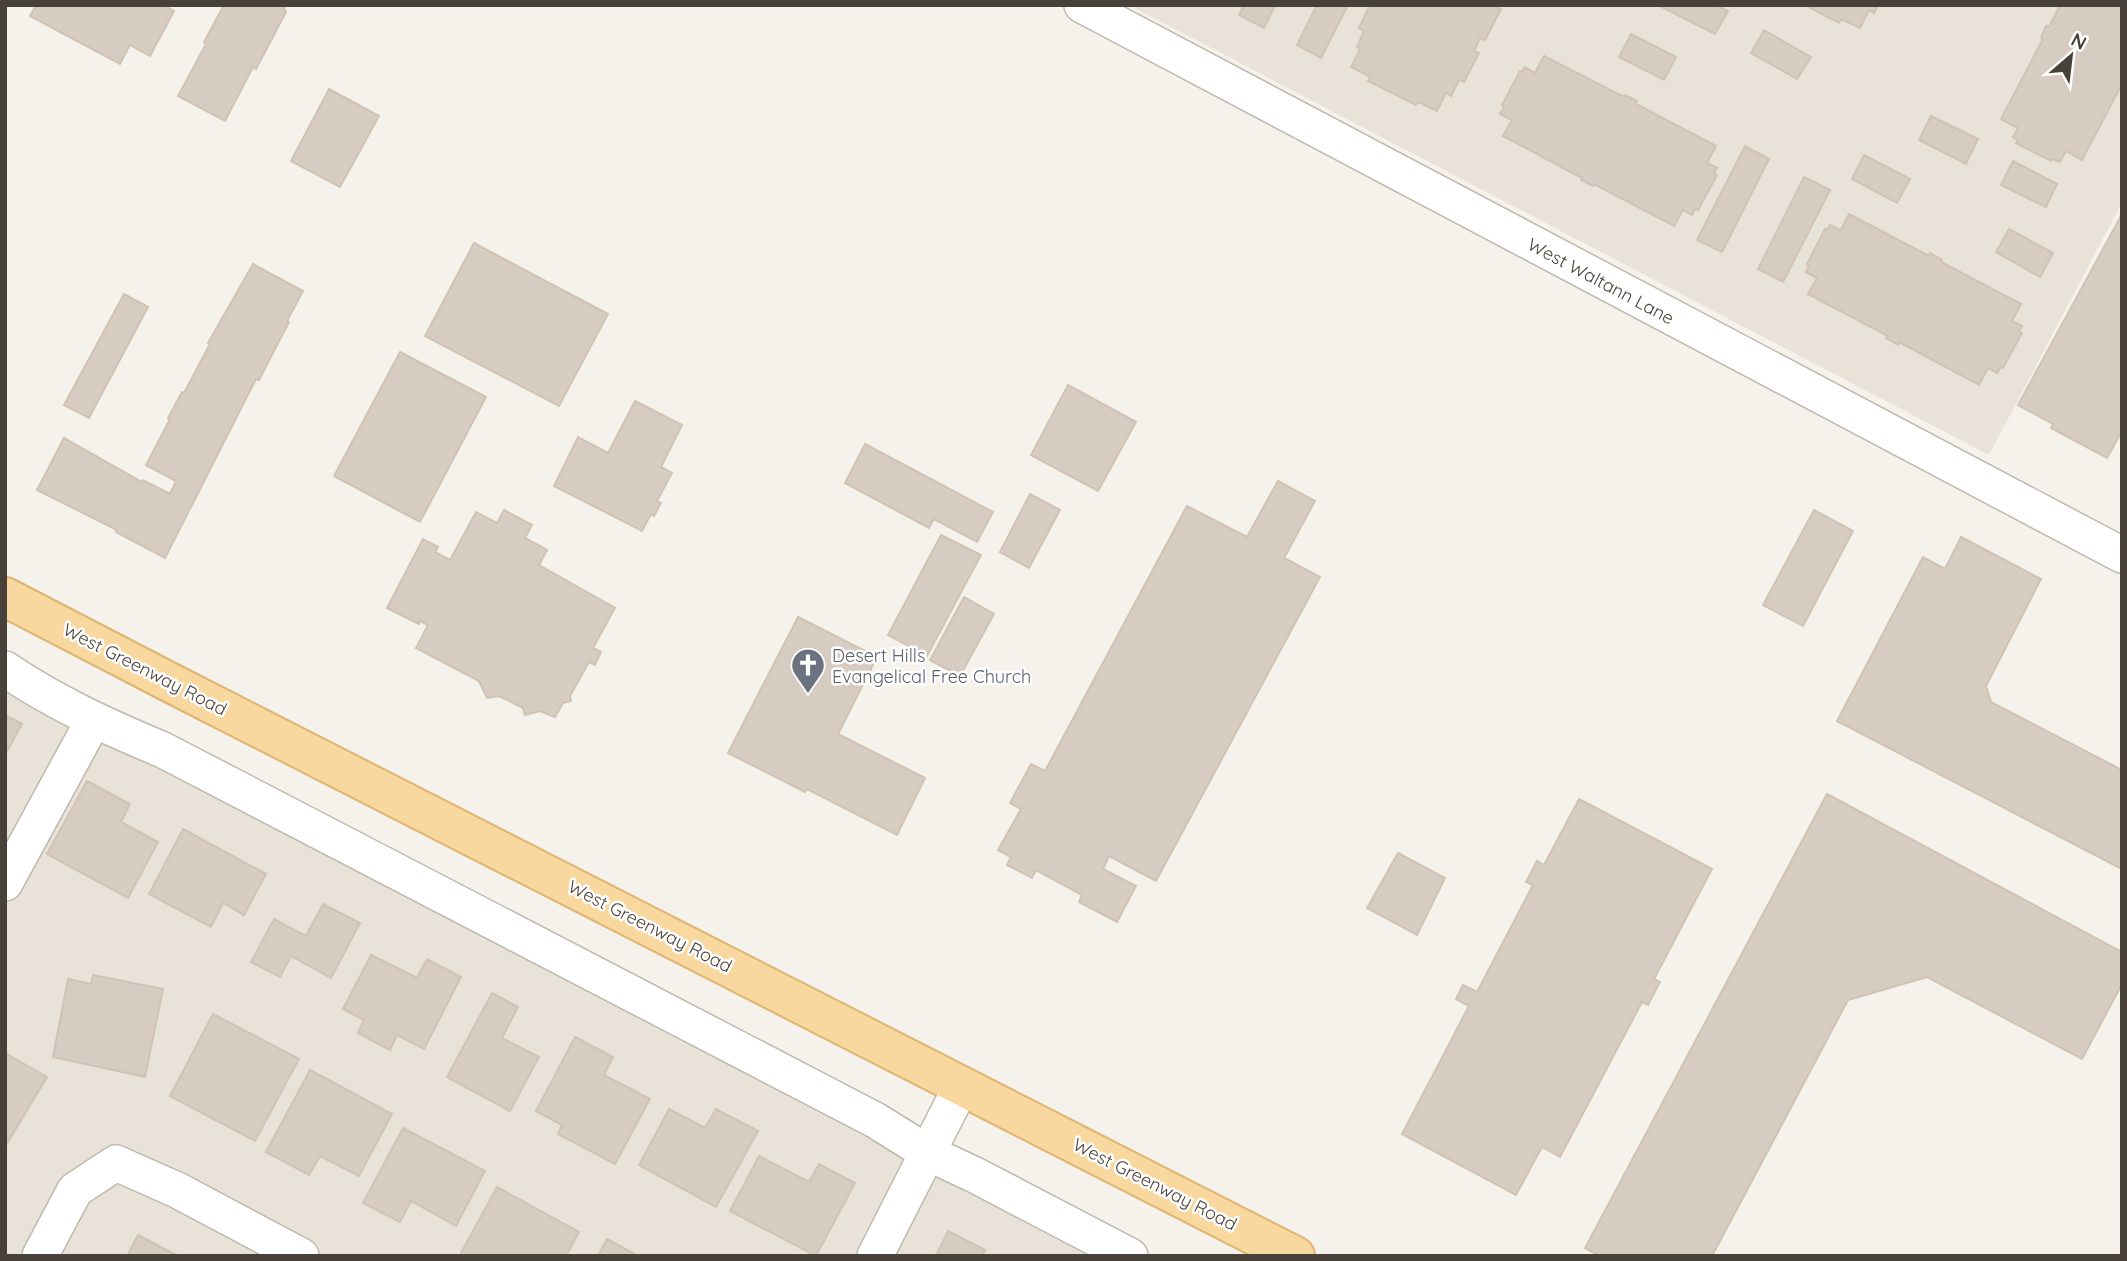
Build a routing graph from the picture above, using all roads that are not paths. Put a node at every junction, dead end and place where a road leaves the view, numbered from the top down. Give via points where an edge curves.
1 (1082, 5) edge
2 (2122, 555) edge
3 (5, 597) edge
4 (5, 669) edge
5 (93, 721) junction
6 (5, 883) edge
7 (962, 1084) junction
8 (928, 1153) junction
9 (40, 1256) edge
10 (301, 1256) edge
11 (875, 1256) edge
12 (1130, 1256) edge
13 (1295, 1256) edge

1 - 2 street, West Waltann Lane
3 - 7 main road, West Greenway Road
4 - 5 street
5 - 6 street
5 - 8 street via 163,750 875,1120
7 - 8 street
7 - 13 main road, West Greenway Road
8 - 11 street
8 - 12 street
9 - 10 street via 75,1190 116,1163

